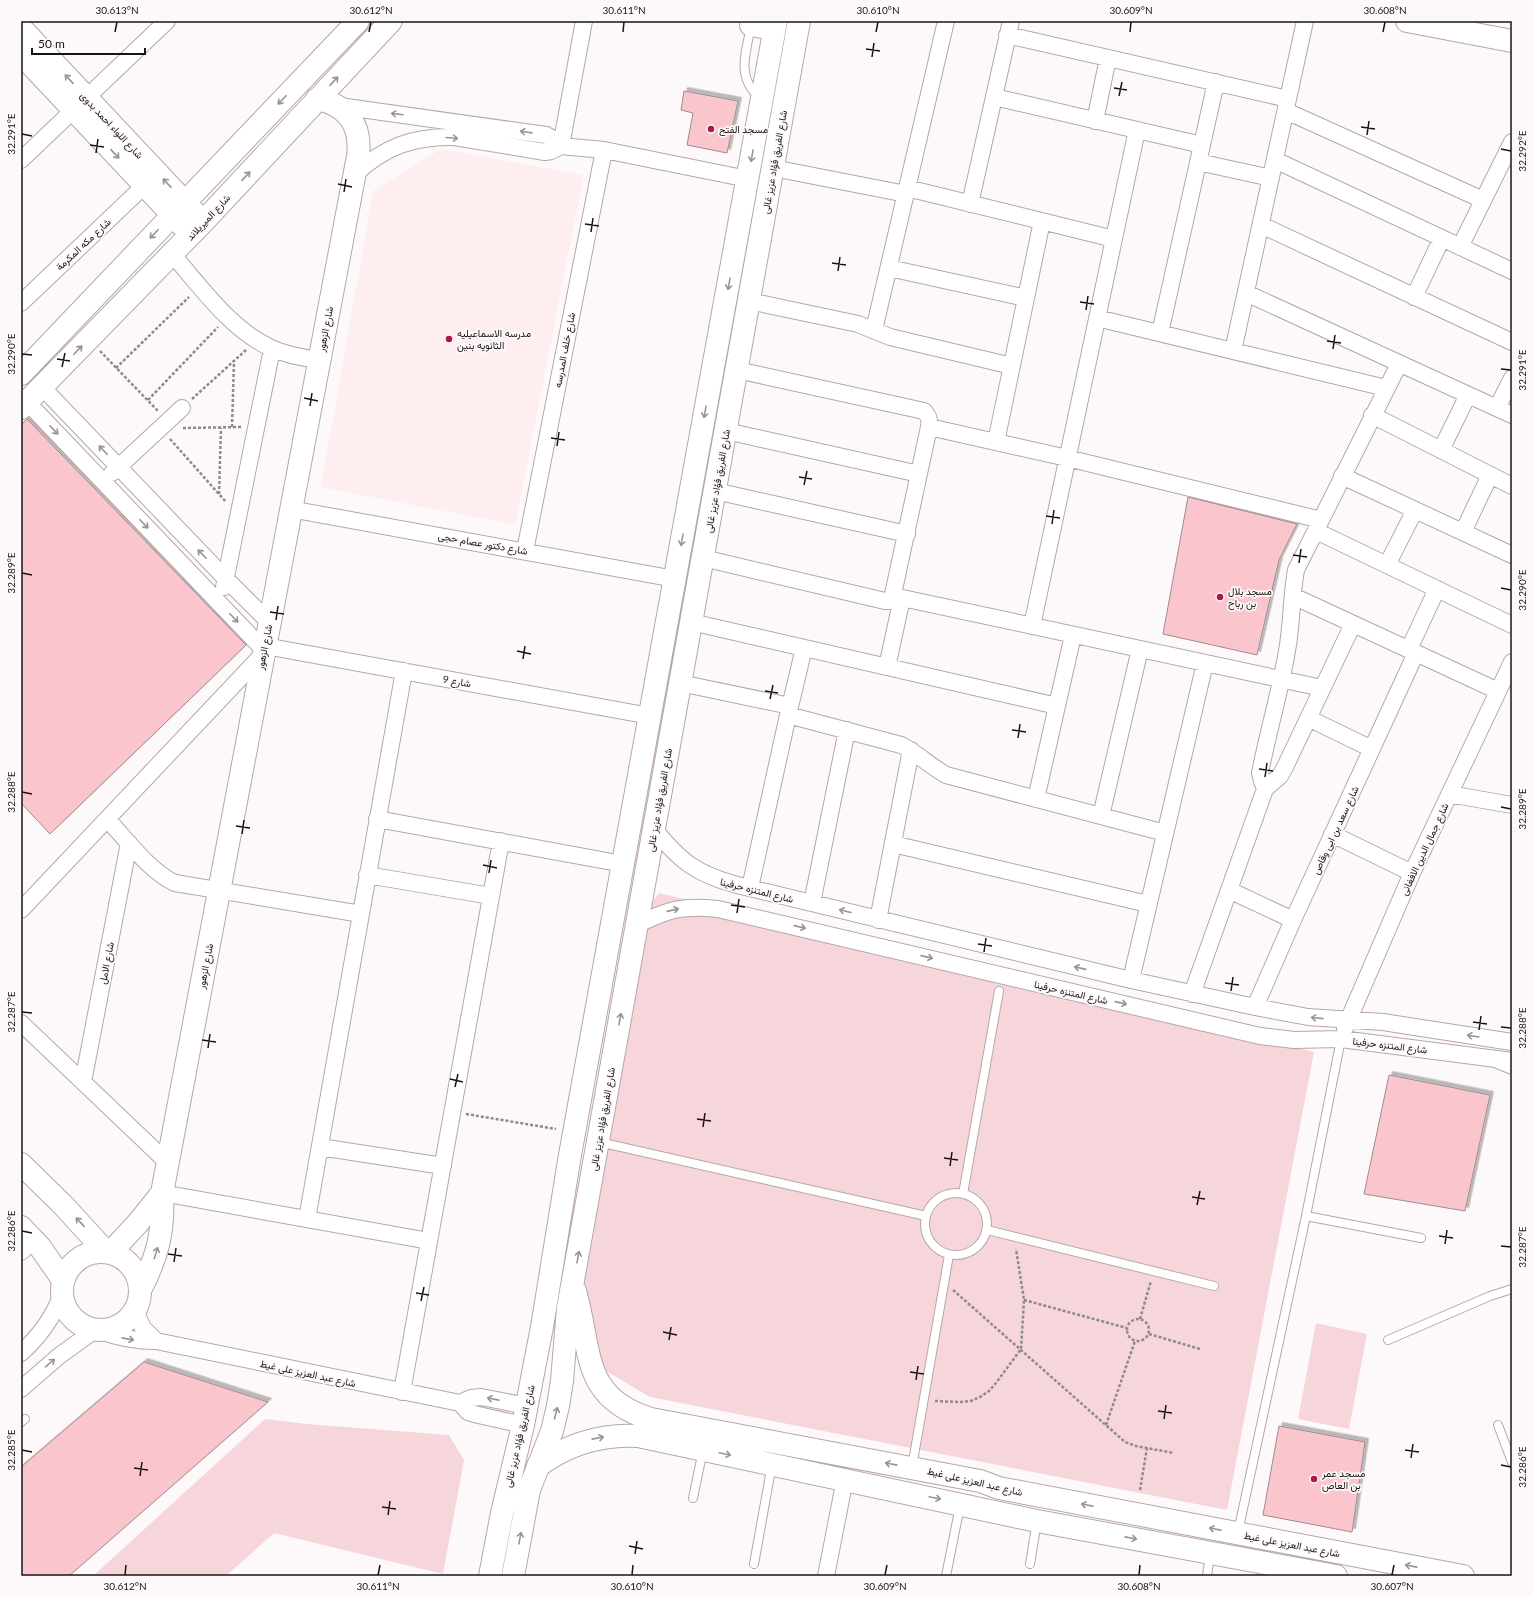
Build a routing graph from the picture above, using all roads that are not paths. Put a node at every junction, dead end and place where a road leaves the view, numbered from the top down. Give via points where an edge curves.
1 (358, 21) edge
2 (391, 21) edge
3 (584, 21) edge
4 (946, 21) edge
5 (1305, 21) edge
6 (1406, 21) edge
7 (751, 23) edge
8 (160, 24) edge
9 (21, 28) edge
10 (798, 28) edge
11 (1009, 28) edge
12 (774, 29) edge
13 (1512, 41) edge
14 (21, 54) edge
15 (1108, 58) junction
16 (766, 78) junction
17 (788, 82) junction
18 (1216, 82) junction
19 (994, 97) junction
20 (317, 99) junction
21 (762, 99) junction
22 (80, 104) junction
23 (1287, 105) junction
24 (339, 106) junction
25 (431, 118) junction
26 (1096, 121) junction
27 (1137, 130) junction
28 (426, 138) junction
29 (1512, 142) edge
30 (1202, 145) junction
31 (561, 146) junction
32 (369, 150) junction
33 (604, 150) junction
34 (21, 160) edge
35 (1275, 160) junction
36 (1198, 162) junction
37 (773, 168) junction
38 (1271, 178) junction
39 (748, 179) junction
40 (145, 185) junction
41 (906, 191) junction
42 (1483, 200) junction
43 (970, 204) junction
44 (179, 208) junction
45 (1042, 221) junction
46 (1261, 225) junction
47 (197, 228) junction
48 (1114, 238) junction
49 (1442, 238) junction
50 (1460, 247) junction
51 (172, 254) junction
52 (889, 268) junction
53 (1512, 271) edge
54 (1246, 293) junction
55 (1414, 296) junction
56 (1026, 298) junction
57 (749, 301) junction
58 (21, 303) edge
59 (1097, 318) junction
60 (874, 330) junction
61 (1160, 333) junction
62 (1512, 342) edge
63 (272, 349) junction
64 (1233, 351) junction
65 (319, 360) junction
66 (1399, 364) junction
67 (1012, 366) junction
68 (737, 370) junction
69 (21, 374) edge
70 (1512, 378) edge
71 (1386, 388) junction
72 (1468, 395) junction
73 (30, 399) edge
74 (182, 408) road end
75 (1497, 408) junction
76 (1372, 414) junction
77 (1512, 415) edge
78 (929, 427) junction
79 (724, 439) junction
80 (996, 442) junction
81 (700, 443) junction
82 (1441, 450) junction
83 (1067, 458) junction
84 (119, 467) junction
85 (919, 474) junction
86 (1490, 475) junction
87 (1342, 476) junction
88 (103, 481) junction
89 (1512, 486) edge
90 (715, 491) junction
91 (290, 509) junction
92 (1415, 510) junction
93 (1318, 525) junction
94 (1463, 532) junction
95 (907, 534) junction
96 (525, 551) junction
97 (1512, 556) edge
98 (703, 558) junction
99 (1387, 565) junction
100 (225, 578) junction
101 (675, 579) junction
102 (1437, 589) junction
103 (1292, 596) junction
104 (897, 597) junction
105 (220, 604) junction
106 (269, 622) junction
107 (691, 622) junction
108 (1353, 624) junction
109 (1512, 624) edge
110 (1032, 626) junction
111 (1073, 635) junction
112 (804, 648) junction
113 (1140, 649) junction
114 (264, 650) junction
115 (1412, 651) junction
116 (1512, 662) edge
117 (1205, 663) junction
118 (887, 667) junction
119 (404, 671) junction
120 (1283, 680) junction
121 (680, 683) junction
122 (1322, 688) junction
123 (1498, 691) junction
124 (1057, 706) junction
125 (789, 711) junction
126 (650, 716) junction
127 (1308, 718) junction
128 (847, 730) junction
129 (1372, 749) junction
130 (911, 750) junction
131 (1265, 789) junction
132 (1449, 794) junction
133 (1036, 799) junction
134 (1512, 805) edge
135 (1100, 816) junction
136 (107, 819) junction
137 (378, 819) junction
138 (654, 829) junction
139 (1165, 833) junction
140 (1332, 834) junction
141 (502, 841) junction
142 (130, 843) junction
143 (893, 844) junction
144 (623, 864) junction
145 (1412, 873) junction
146 (368, 875) junction
147 (750, 888) junction
148 (219, 890) junction
149 (1229, 890) junction
150 (491, 896) junction
151 (812, 903) junction
152 (1148, 904) junction
153 (21, 910) edge
154 (361, 914) junction
155 (870, 918) junction
156 (1293, 920) junction
157 (637, 925) junction
158 (857, 940) junction
159 (1130, 980) junction
160 (999, 990) dead end
161 (1192, 994) junction
162 (1254, 1007) junction
163 (1348, 1019) junction
164 (21, 1023) edge
165 (592, 1037) junction
166 (1341, 1039) junction
167 (616, 1041) junction
168 (1512, 1042) edge
169 (1483, 1056) junction
170 (1512, 1061) edge
171 (1512, 1070) edge
172 (83, 1082) junction
173 (320, 1147) junction
174 (597, 1150) junction
175 (570, 1155) junction
176 (168, 1163) junction
177 (21, 1164) edge
178 (443, 1166) junction
179 (162, 1193) junction
180 (963, 1194) junction
181 (926, 1216) junction
182 (1306, 1216) junction
183 (307, 1219) junction
184 (987, 1230) junction
185 (1421, 1238) dead end
186 (25, 1240) edge
187 (429, 1241) junction
188 (108, 1252) junction
189 (949, 1255) junction
190 (573, 1284) junction
191 (1214, 1286) dead end
192 (62, 1287) junction
193 (141, 1288) junction
194 (1512, 1289) edge
195 (135, 1311) junction
196 (542, 1326) junction
197 (98, 1330) junction
198 (566, 1330) junction
199 (1388, 1340) dead end
200 (156, 1341) junction
201 (21, 1353) edge
202 (21, 1389) edge
203 (402, 1392) junction
204 (525, 1415) junction
205 (1498, 1425) dead end
206 (805, 1448) junction
207 (703, 1449) junction
208 (1512, 1462) edge
209 (772, 1464) junction
210 (538, 1466) junction
211 (912, 1468) junction
212 (802, 1470) junction
213 (845, 1479) junction
214 (980, 1480) junction
215 (693, 1498) dead end
216 (967, 1505) junction
217 (1037, 1521) junction
218 (1238, 1533) junction
219 (1210, 1553) junction
220 (1234, 1557) junction
221 (754, 1564) dead end
222 (1030, 1564) dead end
223 (1314, 1574) edge
224 (490, 1576) edge
225 (513, 1576) edge
226 (826, 1576) edge
227 (946, 1576) edge
228 (1207, 1576) edge
229 (1336, 1576) edge
230 (1463, 1576) edge

1 -> 44 street
20 -> 2 street, شارع الميريلاند
3 - 31 street
4 - 41 street
5 - 23 street
6 - 13 street
7 - 12 street
7 - 21 lane via 745,76 752,90
8 - 22 street
22 -> 9 street, شارع اللواء احمد بدوى
10 - 12 street via 790,42 776,39
10 - 17 street, شارع الفريق فؤاد عزيز غالى
11 - 15 street
11 - 19 street
12 - 16 street, شارع الفريق فؤاد عزيز غالى
14 - 22 street, شارع اللواء احمد بدوى
15 - 18 street
15 - 26 street
16 - 17 street via 778,76
16 - 21 street, شارع الفريق فؤاد عزيز غالى
17 - 37 street, شارع الفريق فؤاد عزيز غالى
18 - 23 street
18 - 30 street
19 - 26 street
19 - 43 street
20 - 24 street
47 -> 20 street, شارع الميريلاند
21 -> 39 street, شارع الفريق فؤاد عزيز غالى
22 - 34 street
22 -> 40 street, شارع اللواء احمد بدوى
44 -> 22 street, شارع اللواء احمد بدوى
23 - 35 street
23 - 42 street
25 -> 24 street
24 - 32 street, شارع الزهور via 350,117
25 - 28 street
31 -> 25 street via 546,134
26 - 27 street
27 - 30 street
27 - 48 street
28 -> 31 street via 454,137 545,152
28 - 32 street
29 - 42 street
30 - 36 street
31 - 33 street
32 - 65 street, شارع الزهور via 354,175
33 - 39 street
33 - 96 street, شارع خلف المدرسه
35 - 38 street
35 - 49 street
36 - 38 street
36 - 61 street
37 - 41 street
37 - 57 street, شارع الفريق فؤاد عزيز غالى
38 - 46 street
39 -> 81 street, شارع الفريق فؤاد عزيز غالى
40 - 44 street, شارع اللواء احمد بدوى
40 - 58 street, شارع مكه المكرمة
41 - 43 street
41 - 52 street
42 - 50 street
43 - 45 street
44 - 47 street, شارع اللواء احمد بدوى
44 -> 69 street
45 - 48 street
45 - 56 street
46 - 54 street
46 - 55 street
47 - 51 street, شارع الميريلاند
48 - 59 street
49 - 50 street
49 - 55 street
50 - 53 street
51 - 63 street via 227,316 243,331
73 -> 51 street, شارع الميريلاند
52 - 56 street
52 - 60 street
54 - 64 street
54 - 66 street
55 - 62 street
56 - 67 street
57 - 60 street via 858,324
57 - 68 street, شارع الفريق فؤاد عزيز غالى
59 - 61 street
59 - 83 street
60 - 67 street via 890,337
61 - 64 street
63 - 65 street
63 - 100 street
64 - 71 street
65 - 91 street, شارع الزهور
66 - 71 street
66 - 72 street
67 - 80 street
68 - 78 street via 924,411 930,420
68 - 79 street, شارع الفريق فؤاد عزيز غالى
70 - 75 street
71 - 76 street
72 - 75 street
72 - 82 street
84 -> 73 street
73 -> 88 street
74 - 84 street
75 - 77 street
76 - 82 street
76 - 87 street
78 - 80 street
78 - 85 street
79 - 81 street
79 - 85 street
79 - 90 street, شارع الفريق فؤاد عزيز غالى
80 - 83 street
81 -> 101 street, شارع الفريق فؤاد عزيز غالى
82 - 86 street
83 - 93 street
83 - 110 street
84 - 88 street
100 -> 84 street
85 - 95 street
86 - 89 street
86 - 94 street
87 - 92 street
87 - 93 street
88 -> 105 street
90 - 95 street
90 - 98 street, شارع الفريق فؤاد عزيز غالى
91 - 96 street, شارع دكتور عصام حجى
91 - 106 street, شارع الزهور
92 - 94 street
92 - 99 street
93 - 99 street
93 - 103 street via 1296,570
94 - 97 street
95 - 104 street
96 - 101 street, شارع دكتور عصام حجى
98 - 104 street via 889,601
98 - 107 street, شارع الفريق فؤاد عزيز غالى
99 - 102 street
100 - 105 street
100 - 106 street
101 - 126 street, شارع الفريق فؤاد عزيز غالى
102 - 109 street
102 - 115 street, شارع سعد بن ابى وقاص
103 - 108 street
103 - 120 street via 1292,622
104 - 110 street
104 - 118 street
105 -> 114 street
106 - 114 street, شارع الزهور
107 - 112 street
107 - 121 street, شارع الفريق فؤاد عزيز غالى
108 - 115 street
108 - 122 street
110 - 111 street
111 - 113 street
111 - 124 street
112 - 118 street
112 - 125 street
113 - 117 street
113 - 135 street
114 - 119 street, شارع 9
114 - 136 street
114 - 148 street, شارع الزهور
115 - 123 street
115 - 129 street, شارع سعد بن ابى وقاص
116 - 123 street, شارع جمال الدين الافغانى
117 - 120 street
117 - 139 street
118 - 124 street
119 - 126 street, شارع 9
119 - 137 street
120 - 122 street
120 - 131 street via 1260,773
121 - 125 street
121 - 138 street, شارع الفريق فؤاد عزيز غالى
122 - 127 street
123 - 132 street, شارع جمال الدين الافغانى
124 - 133 street
125 - 128 street
125 - 147 street
126 - 144 street, شارع الفريق فؤاد عزيز غالى
127 - 129 street
127 - 131 street via 1280,776
128 - 130 street
128 - 151 street
129 - 140 street, شارع سعد بن ابى وقاص
130 - 133 street via 946,775
130 - 143 street
131 - 149 street
132 - 134 street
132 - 145 street, شارع جمال الدين الافغانى
133 - 135 street
135 - 139 street
136 - 142 street
136 - 153 street
137 - 141 street
137 - 146 street
138 - 147 street, شارع المتنزه حرفينا via 673,851 696,870 724,882
138 - 157 street, شارع الفريق فؤاد عزيز غالى
139 - 152 street
140 - 145 street
140 - 156 street, شارع سعد بن ابى وقاص
141 - 144 street
141 - 150 street
142 - 148 street via 167,879 184,885
142 - 172 street, شارع الامل
143 - 152 street
143 - 155 street
144 - 165 street, شارع الفريق فؤاد عزيز غالى
145 - 163 street, شارع جمال الدين الافغانى
146 - 150 street
146 - 154 street
147 - 151 street, شارع المتنزه حرفينا
148 - 154 street
148 - 176 street, شارع الزهور
149 - 156 street
149 - 161 street
150 - 178 street
155 -> 151 street, شارع المتنزه حرفينا
152 - 159 street
154 - 173 street
155 - 158 street
159 -> 155 street, شارع المتنزه حرفينا
156 - 162 street, شارع سعد بن ابى وقاص
157 -> 158 street, شارع المتنزه حرفينا via 668,910 701,907 735,912
167 -> 157 street, شارع الفريق فؤاد عزيز غالى
158 -> 166 street, شارع المتنزه حرفينا via 1260,1036 1294,1040
159 - 161 street, شارع المتنزه حرفينا
160 - 180 lane
161 - 162 street, شارع المتنزه حرفينا
163 -> 162 street, شارع المتنزه حرفينا via 1308,1017
163 - 166 street, شارع جمال الدين الافغانى
168 -> 163 street, شارع المتنزه حرفينا
164 - 172 street
165 - 167 street
165 - 175 street, شارع الفريق فؤاد عزيز غالى
166 - 169 street, شارع المتنزه حرفينا
166 - 182 lane
167 - 174 street, شارع الفريق فؤاد عزيز غالى
169 - 170 street, شارع المتنزه حرفينا
169 - 171 lane
172 - 176 street
173 - 178 street
173 - 183 street
174 - 175 street
174 - 181 lane
190 -> 174 street, شارع الفريق فؤاد عزيز غالى
175 - 196 street, شارع الفريق فؤاد عزيز غالى
176 - 179 street, شارع الزهور
188 -> 177 street
178 - 187 street
179 - 183 street
179 - 188 street, شارع الزهور via 138,1223
193 -> 179 street, شارع الزهور via 151,1270 160,1239
180 - 181 lane via 944,1195 936,1200
180 - 184 lane via 971,1196 982,1207
181 - 189 lane via 924,1226 932,1245
182 - 185 lane
182 - 218 lane
183 - 187 street
184 - 189 lane via 984,1239 969,1253
184 - 191 lane
186 - 192 street via 52,1263
187 - 203 street
188 - 192 street via 94,1252 75,1262 68,1270
188 - 193 street via 119,1255 132,1265
189 - 211 lane
190 - 198 street, شارع الفريق فؤاد عزيز غالى
190 - 206 street, شارع عبد العزيز على غيط via 582,1315 590,1365 607,1394 620,1406 651,1419
192 - 197 street via 64,1304 69,1314 85,1327
192 - 201 street via 56,1309 47,1324
193 - 195 street via 141,1296
194 - 199 lane
195 - 197 street via 129,1320 120,1326 111,1330
195 - 200 street via 143,1328
196 - 198 street
196 - 204 street, شارع الفريق فؤاد عزيز غالى
197 -> 200 street, شارع عبد العزيز على غيط via 133,1340
202 -> 197 street via 59,1356
210 -> 198 street, شارع الفريق فؤاد عزيز غالى via 552,1431 558,1406
200 - 203 street, شارع عبد العزيز على غيط
203 - 204 street, شارع عبد العزيز على غيط via 460,1403 476,1397
204 - 224 street, شارع الفريق فؤاد عزيز غالى
205 - 208 lane
211 -> 206 street, شارع عبد العزيز على غيط
206 - 212 street
207 -> 209 street
210 -> 207 street via 570,1446 607,1436 638,1436
207 - 215 lane
209 - 212 street
209 - 221 lane
225 -> 210 street, شارع الفريق فؤاد عزيز غالى via 526,1502
211 - 214 street, شارع عبد العزيز على غيط
212 - 213 street
213 -> 216 street
213 - 226 street
214 - 216 street
218 -> 214 street, شارع عبد العزيز على غيط via 999,1488
216 - 217 street
216 - 227 lane
217 -> 219 street
217 - 222 lane
218 - 220 street
230 -> 218 street, شارع عبد العزيز على غيط
219 - 220 street
219 - 228 lane
220 - 223 street
223 - 229 street

